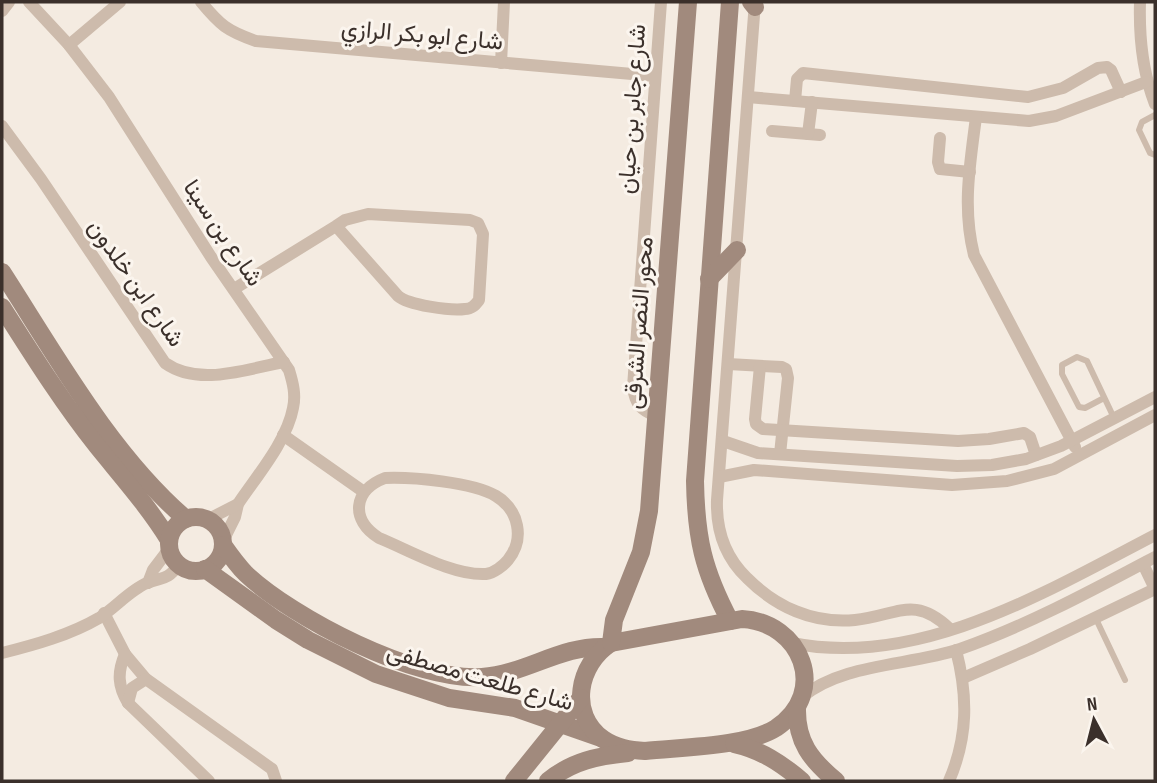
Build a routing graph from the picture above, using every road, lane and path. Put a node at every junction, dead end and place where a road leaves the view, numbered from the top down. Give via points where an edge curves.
1 (9, 2) edge
2 (29, 2) edge
3 (120, 2) edge
4 (201, 2) edge
5 (504, 2) edge
6 (660, 2) edge
7 (688, 2) edge
8 (730, 2) edge
9 (1140, 2) edge
10 (754, 3) edge
11 (2, 11) edge
12 (69, 45) junction
13 (501, 63) junction
14 (655, 76) junction
15 (1146, 82) junction
16 (930, 88) junction
17 (1121, 92) junction
18 (748, 97) junction
19 (795, 101) junction
20 (812, 102) junction
21 (1155, 104) edge
22 (927, 113) junction
23 (1155, 115) edge
24 (976, 117) junction
25 (2, 126) edge
26 (772, 131) dead end
27 (940, 138) dead end
28 (1155, 155) edge
29 (970, 172) junction
30 (336, 226) junction
31 (737, 250) junction
32 (2, 272) edge
33 (709, 279) junction
34 (234, 289) junction
35 (2, 307) edge
36 (284, 362) junction
37 (728, 364) junction
38 (760, 366) junction
39 (1155, 397) edge
40 (1104, 398) junction
41 (1155, 415) edge
42 (656, 416) junction
43 (1114, 418) junction
44 (783, 430) junction
45 (283, 435) junction
46 (894, 438) junction
47 (1072, 440) junction
48 (723, 441) junction
49 (780, 454) junction
50 (1036, 455) junction
51 (1080, 456) junction
52 (892, 462) junction
53 (719, 477) junction
54 (364, 492) junction
55 (238, 504) junction
56 (186, 519) junction
57 (207, 520) junction
58 (1155, 535) edge
59 (223, 543) junction
60 (169, 545) junction
61 (1155, 558) edge
62 (1143, 564) junction
63 (179, 565) junction
64 (205, 569) junction
65 (148, 583) junction
66 (1155, 589) edge
67 (104, 614) junction
68 (1096, 619) junction
69 (730, 621) junction
70 (950, 629) junction
71 (792, 643) junction
72 (608, 645) junction
73 (844, 649) junction
74 (956, 650) junction
75 (2, 653) edge
76 (125, 654) junction
77 (848, 674) junction
78 (963, 678) junction
79 (146, 679) junction
80 (1125, 680) dead end
81 (581, 698) junction
82 (799, 702) junction
83 (128, 703) junction
84 (559, 724) junction
85 (601, 738) junction
86 (723, 743) junction
87 (645, 751) junction
88 (209, 781) edge
89 (276, 781) edge
90 (514, 781) edge
91 (548, 781) edge
92 (802, 781) edge
93 (836, 781) edge
94 (949, 781) edge

1 - 11 street
2 - 12 street, شارع بن سينا
3 - 12 street
4 - 13 street, شارع ابو بكر الرازي via 220,25 256,41
5 - 13 street
6 - 14 street, شارع جابر بن حيان
7 - 42 street, محور النصر الشرقى
8 - 33 street
9 - 15 street
10 - 18 street
12 - 34 street, شارع بن سينا via 109,97
13 - 14 street, شارع ابو بكر الرازي
14 - 42 street, شارع جابر بن حيان via 633,387 635,401
15 - 17 street
15 - 21 street
16 - 17 street via 1028,97 1063,88 1103,66 1111,70
16 - 19 street via 803,73 797,79
16 - 22 street
17 - 24 street via 1042,120
18 - 19 street
18 - 31 street
19 - 20 street
20 - 22 street
20 - 26 street via 814,134
22 - 24 street
23 - 28 lane via 1142,122 1139,130
24 - 29 street
25 - 36 street, شارع ابن خلدون via 165,363 186,375 199,376
27 - 29 street via 940,169
29 - 47 street via 967,212 974,255
30 - 30 street via 368,214 478,223 484,234 480,300 463,310 407,302
30 - 34 street
31 - 33 street
31 - 37 street
32 - 56 street via 79,392 148,482
33 - 69 street via 696,518 701,554
34 - 36 street, شارع بن سينا
35 - 60 street via 64,402 139,496
36 - 45 street, شارع بن سينا via 294,387 294,406
37 - 38 street
37 - 48 street
38 - 44 street via 755,424
38 - 44 street via 782,367 788,373
39 - 43 street
40 - 40 lane via 1087,361 1077,357 1062,365 1079,407
40 - 43 lane
41 - 51 street
42 - 72 street, محور النصر الشرقى via 641,552
43 - 47 street
44 - 46 street
44 - 49 street
45 - 54 street
45 - 55 street, شارع بن سينا
46 - 50 street via 989,439 1024,433
46 - 52 street
47 - 50 street
47 - 51 street
48 - 49 street via 752,452
48 - 53 street
49 - 52 street
50 - 52 street via 992,465
51 - 53 street via 1034,475 979,484 754,470
53 - 70 street via 717,511 723,543 741,572 769,597 792,610 829,620 919,609 934,614
54 - 54 street via 359,514 368,531 445,565 488,574 514,553 519,536 516,519 511,508 494,494 474,486 385,478
55 - 57 street, شارع بن سينا
55 - 59 street, شارع بن سينا
56 - 57 street
56 - 60 street via 175,527
57 - 59 street via 217,528
58 - 70 street via 1009,608
59 - 64 street via 214,564
59 - 72 street, شارع طلعت مصطفى via 243,572 314,621 377,652 443,674 483,677 536,665 571,650
60 - 63 street
60 - 65 street
61 - 62 street
62 - 66 street
62 - 74 street via 1054,610
63 - 64 street
63 - 65 street via 171,575
64 - 84 street, شارع طلعت مصطفى via 276,620 376,674 449,698 514,708
65 - 67 street
66 - 68 street
67 - 75 street via 72,631
67 - 76 street
68 - 78 street
68 - 80 lane
69 - 71 street, شارع طلعت مصطفى via 764,623
69 - 72 street, شارع طلعت مصطفى
70 - 73 street
71 - 73 street
71 - 82 street via 804,674
72 - 81 street via 586,669
73 - 77 street
74 - 77 street
74 - 78 street
76 - 79 street
76 - 83 street via 119,679
77 - 82 street via 821,683
78 - 94 street via 964,736
79 - 83 street via 132,688
79 - 89 street via 272,769
81 - 84 street
81 - 85 street via 588,722
82 - 86 street via 777,727
82 - 93 street via 796,721 803,747
83 - 88 street
84 - 85 street, شارع طلعت مصطفى
84 - 90 street
85 - 87 street, شارع طلعت مصطفى via 628,750
86 - 87 street
86 - 92 street via 764,754
87 - 91 street via 583,760

